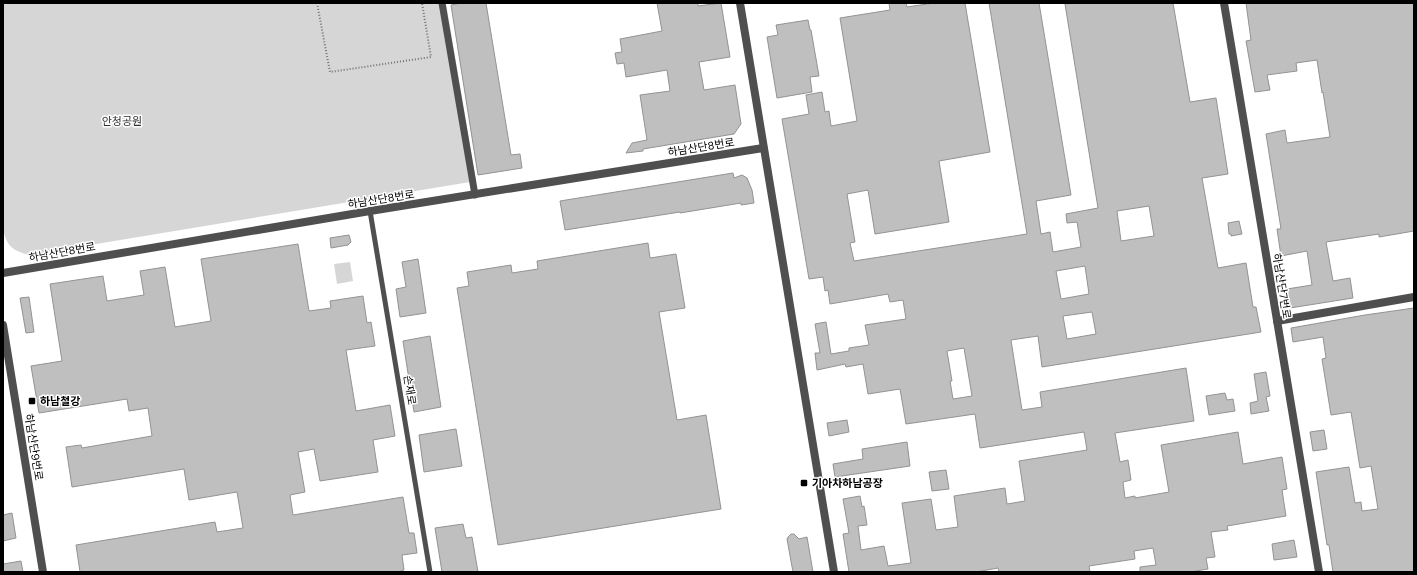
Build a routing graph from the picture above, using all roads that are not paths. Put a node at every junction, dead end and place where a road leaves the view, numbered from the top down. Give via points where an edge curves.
1 (442, 3) edge
2 (740, 3) edge
3 (1224, 3) edge
4 (763, 148) junction
5 (475, 195) junction
6 (370, 211) junction
7 (3, 273) edge
8 (1414, 297) edge
9 (1277, 321) junction
10 (3, 325) edge
11 (44, 572) edge
12 (430, 572) edge
13 (834, 572) edge
14 (1319, 572) edge

1 - 5 street
2 - 4 street
3 - 9 street, 하남산단7번로
4 - 5 street, 하남산단8번로
4 - 13 street
5 - 6 street, 하남산단8번로
6 - 7 street, 하남산단8번로
6 - 12 lane, 손재로
8 - 9 street
9 - 14 street, 하남산단7번로
10 - 11 street, 하남산단9번로

